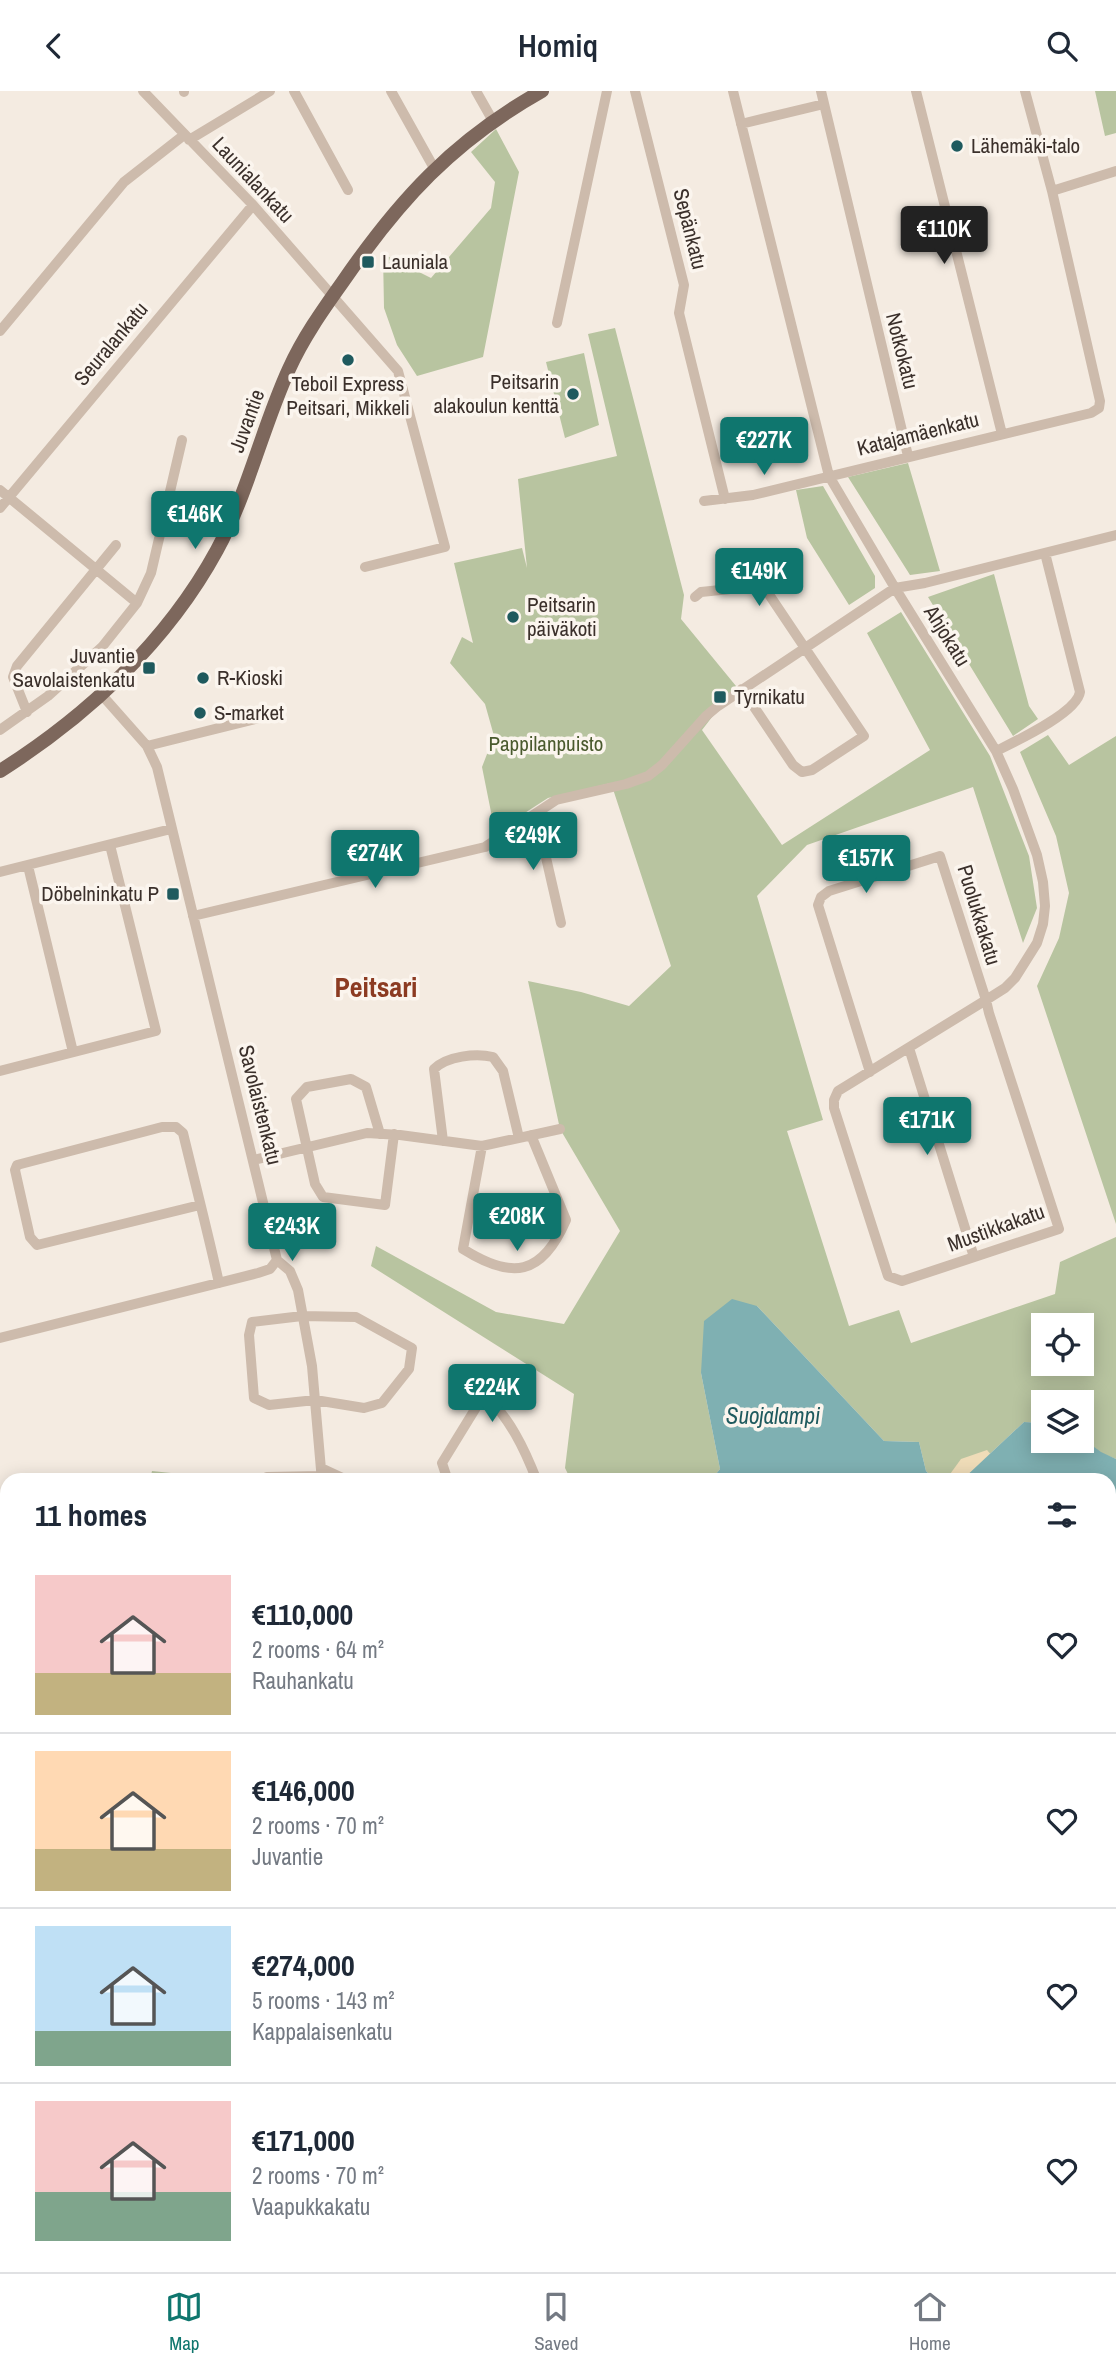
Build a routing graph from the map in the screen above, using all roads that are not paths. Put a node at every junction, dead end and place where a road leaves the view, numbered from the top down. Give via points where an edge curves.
1 (143, 91) edge
2 (270, 91) edge
3 (294, 91) edge
4 (391, 91) edge
5 (476, 91) edge
6 (542, 91) edge
7 (607, 91) edge
8 (635, 91) edge
9 (733, 91) edge
10 (821, 91) edge
11 (916, 91) edge
12 (1025, 91) edge
13 (824, 104) junction
14 (493, 121) junction
15 (741, 124) junction
16 (187, 137) junction
17 (434, 168) junction
18 (1116, 171) edge
19 (348, 190) dead end
20 (1052, 191) junction
21 (253, 205) junction
22 (332, 297) junction
23 (557, 323) dead end
24 (0, 331) edge
25 (1002, 434) junction
26 (182, 440) dead end
27 (908, 456) junction
28 (829, 476) junction
29 (4, 494) edge
30 (725, 499) junction
31 (704, 502) dead end
32 (0, 508) edge
33 (1116, 535) edge
34 (116, 545) dead end
35 (1045, 553) junction
36 (365, 568) dead end
37 (97, 570) junction
38 (895, 588) junction
39 (695, 597) dead end
40 (137, 603) junction
41 (804, 647) junction
42 (742, 689) junction
43 (101, 694) junction
44 (27, 712) junction
45 (259, 718) dead end
46 (0, 730) edge
47 (147, 746) junction
48 (996, 751) junction
49 (0, 771) edge
50 (536, 814) junction
51 (171, 829) junction
52 (110, 845) junction
53 (28, 866) junction
54 (0, 872) edge
55 (193, 916) junction
56 (561, 923) dead end
57 (986, 1000) junction
58 (909, 1048) junction
59 (73, 1052) junction
60 (0, 1071) edge
61 (870, 1072) junction
62 (834, 1108) joint
63 (560, 1129) dead end
64 (380, 1134) junction
65 (394, 1134) junction
66 (525, 1136) junction
67 (443, 1141) junction
68 (482, 1146) junction
69 (306, 1147) junction
70 (254, 1160) junction
71 (200, 1205) junction
72 (974, 1257) junction
73 (277, 1261) junction
74 (219, 1283) junction
75 (302, 1316) junction
76 (0, 1338) edge
77 (315, 1399) junction
78 (322, 1473) edge
79 (445, 1473) edge
80 (534, 1473) edge

1 - 16 street, Launialankatu
2 - 16 street
3 - 19 street
4 - 17 street
5 - 14 street
6 - 14 main road, Juvantie
7 - 23 street
8 - 30 street, Sepänkatu via 684,285 679,313
9 - 15 street, Ahjokatu
10 - 13 street, Notkokatu
11 - 25 street
12 - 20 street
13 - 15 street
13 - 27 street, Notkokatu
14 - 17 main road, Juvantie
15 - 28 street, Ahjokatu
16 - 21 street, Launialankatu
16 - 24 street via 124,182
17 - 22 main road, Juvantie
18 - 20 street
20 - 25 street, Katajamäenkatu via 1099,408 1091,414
21 - 22 street, Launialankatu
21 - 29 street, Seuralankatu
22 - 36 street, Launialankatu via 398,371 444,547
22 - 43 main road, Juvantie via 289,369 216,551 139,658
25 - 27 street, Katajamäenkatu
26 - 40 street via 151,573
27 - 28 street, Katajamäenkatu
28 - 30 street, Katajamäenkatu
28 - 38 street, Ahjokatu
29 - 32 street, Seuralankatu
29 - 37 street
30 - 31 street, Katajamäenkatu
33 - 35 street
34 - 37 street
35 - 38 street
35 - 48 street via 1079,699
37 - 40 street
37 - 44 street via 17,666 13,677
38 - 41 street
38 - 48 street, Ahjokatu
39 - 41 street via 701,592 764,587
40 - 44 street via 102,647
41 - 42 street
41 - 42 street via 864,736 802,772
42 - 50 street via 706,716 648,776 556,800
43 - 47 street, Savolaistenkatu
43 - 49 main road, Juvantie
44 - 46 street
45 - 47 street
47 - 51 street, Savolaistenkatu via 157,767
48 - 57 street, Ahjokatu via 1037,855 1045,906 1037,943 1027,962 1005,988
50 - 55 street via 485,847
50 - 56 street
51 - 52 street
51 - 55 street, Savolaistenkatu
52 - 53 street
52 - 59 street via 156,1031
53 - 54 street
53 - 59 street
55 - 70 street, Savolaistenkatu
57 - 58 street, Ahjokatu
57 - 61 street, Puolukkakatu via 940,856 829,891 818,905
57 - 72 street, Mustikkakatu via 1059,1229
58 - 61 street, Ahjokatu
58 - 72 street
59 - 60 street
61 - 62 street, Ahjokatu via 838,1091
62 - 72 street, Mustikkakatu via 888,1276 902,1281
63 - 66 street
64 - 65 street
64 - 69 street
64 - 69 street via 366,1087 351,1079 307,1087 296,1098
65 - 67 street
65 - 69 street via 385,1205 323,1197
66 - 67 street via 503,1071 493,1057 481,1054 441,1062 434,1069
66 - 68 street
66 - 68 street via 566,1220 558,1238 534,1265 521,1270 486,1263 463,1249
67 - 68 street
69 - 70 street
70 - 73 street, Savolaistenkatu
71 - 71 street via 183,1133 176,1127 17,1165 15,1170 30,1237 37,1245
71 - 74 street
73 - 74 street via 270,1269
73 - 75 street via 290,1271
74 - 76 street
75 - 77 street
75 - 77 street via 252,1322 254,1398 269,1405
75 - 77 street via 356,1317 412,1348 409,1369 382,1403 364,1408
77 - 78 street
79 - 80 street via 442,1463 485,1393 507,1418

